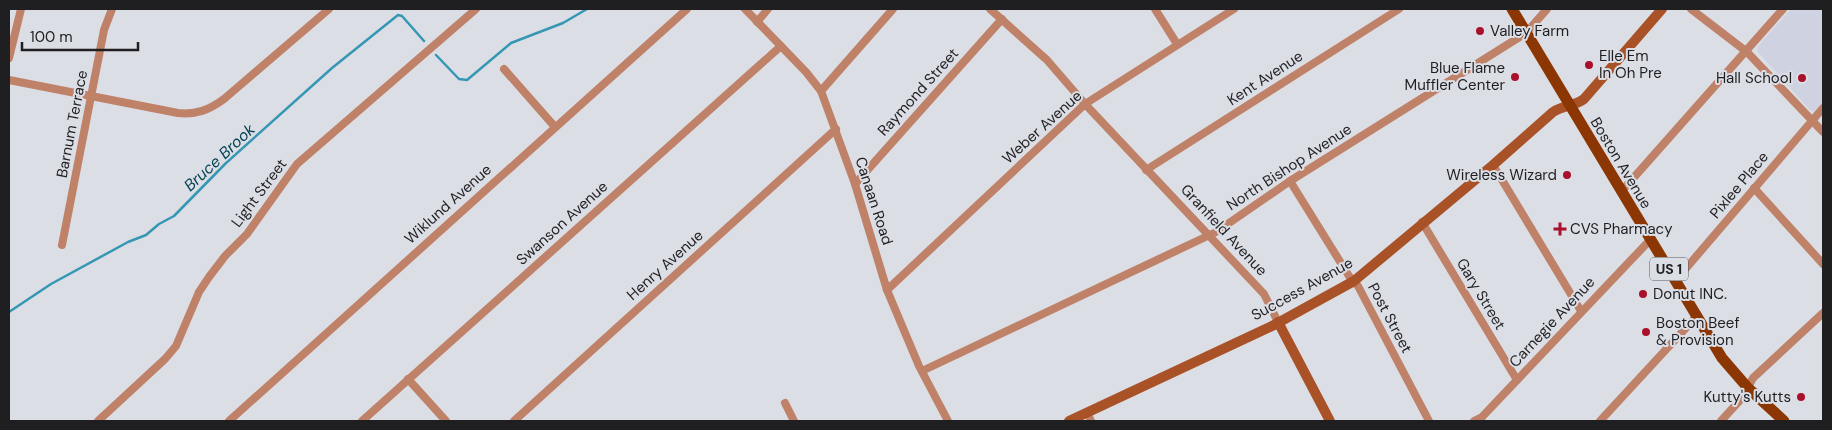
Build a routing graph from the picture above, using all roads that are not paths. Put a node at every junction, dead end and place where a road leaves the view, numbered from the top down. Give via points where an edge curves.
1 (21, 9) edge
2 (112, 9) edge
3 (329, 9) edge
4 (476, 9) edge
5 (687, 9) edge
6 (745, 9) edge
7 (768, 9) edge
8 (893, 9) edge
9 (990, 9) edge
10 (1154, 9) edge
11 (1234, 9) edge
12 (1399, 9) edge
13 (1512, 9) edge
14 (1547, 9) edge
15 (1662, 9) edge
16 (1691, 9) edge
17 (1783, 9) edge
18 (1002, 19) junction
19 (756, 22) junction
20 (1526, 32) junction
21 (1177, 44) junction
22 (781, 46) junction
23 (1747, 52) junction
24 (9, 58) edge
25 (504, 69) dead end
26 (9, 80) edge
27 (821, 91) junction
28 (92, 97) junction
29 (1085, 104) junction
30 (1569, 105) junction
31 (1823, 108) edge
32 (1812, 120) junction
33 (555, 127) junction
34 (836, 129) junction
35 (1823, 132) edge
36 (1492, 165) junction
37 (1146, 170) junction
38 (1290, 181) junction
39 (855, 184) junction
40 (1754, 188) junction
41 (1621, 192) junction
42 (1422, 222) junction
43 (1208, 235) junction
44 (1650, 240) junction
45 (62, 245) dead end
46 (1823, 264) edge
47 (1676, 280) junction
48 (1354, 281) junction
49 (887, 290) junction
50 (1581, 311) junction
51 (1823, 313) edge
52 (1696, 317) junction
53 (1278, 322) junction
54 (922, 372) junction
55 (408, 380) junction
56 (1517, 380) junction
57 (1748, 388) junction
58 (785, 403) dead end
59 (1089, 417) edge
60 (98, 421) edge
61 (229, 421) edge
62 (362, 421) edge
63 (446, 421) edge
64 (514, 421) edge
65 (794, 421) edge
66 (948, 421) edge
67 (1069, 421) edge
68 (1330, 421) edge
69 (1428, 421) edge
70 (1474, 421) edge
71 (1600, 421) edge
72 (1721, 421) edge
73 (1784, 421) edge

1 - 24 street
2 - 28 street, Barnum Terrace via 104,30
3 - 28 street via 210,108 178,113
4 - 60 street, Light Street via 297,164 252,227 208,276 176,346
5 - 33 street, Wiklund Avenue
6 - 19 street, Canaan Road
7 - 19 street
8 - 27 street
9 - 18 street, Granfield Avenue
10 - 21 street
11 - 21 street, Weber Avenue
12 - 37 street, Kent Avenue
13 - 20 main road, Boston Avenue / US 1
14 - 20 street, North Bishop Avenue
15 - 30 street, Success Avenue via 1588,96
16 - 23 street
17 - 23 street
18 - 29 street, Granfield Avenue via 1047,60
18 - 39 street, Raymond Street
19 - 22 street, Canaan Road
20 - 30 main road, Boston Avenue / US 1
20 - 38 street, North Bishop Avenue
21 - 29 street, Weber Avenue
22 - 27 street, Canaan Road
22 - 55 street, Swanson Avenue
23 - 32 street
23 - 41 street
25 - 33 street
26 - 28 street
27 - 34 street, Canaan Road
28 - 45 street, Barnum Terrace
29 - 37 street, Granfield Avenue
29 - 49 street, Weber Avenue
30 - 36 street, Success Avenue via 1553,112
30 - 41 main road, Boston Avenue / US 1
31 - 32 street, Pixlee Place
32 - 35 street
32 - 40 street, Pixlee Place
33 - 61 street, Wiklund Avenue
34 - 39 street, Canaan Road
34 - 64 street, Henry Avenue
36 - 42 street, Success Avenue
36 - 50 street
37 - 43 street, Granfield Avenue
38 - 43 street, North Bishop Avenue
38 - 48 street, Post Street
39 - 49 street, Canaan Road
40 - 46 street
40 - 47 street, Pixlee Place
41 - 44 main road, Boston Avenue / US 1
42 - 48 street, Success Avenue
42 - 56 street, Gary Street
43 - 53 street, Granfield Avenue via 1264,294
43 - 54 street, North Bishop Avenue
44 - 47 main road, Boston Avenue / US 1
44 - 50 street, Carnegie Avenue
47 - 52 main road, Boston Avenue / US 1
48 - 53 street, Success Avenue
48 - 69 street, Post Street
49 - 54 street, Canaan Road
50 - 56 street, Carnegie Avenue
51 - 57 street via 1758,373
52 - 57 main road, Boston Avenue / US 1 via 1722,358
52 - 71 street
53 - 59 street, Success Avenue
53 - 68 street, Granfield Avenue
54 - 66 street, Canaan Road
55 - 62 street, Swanson Avenue
55 - 63 street
56 - 70 street, Carnegie Avenue via 1482,417
57 - 72 street
57 - 73 main road, Boston Avenue / US 1
58 - 65 street
59 - 67 street, Success Avenue

